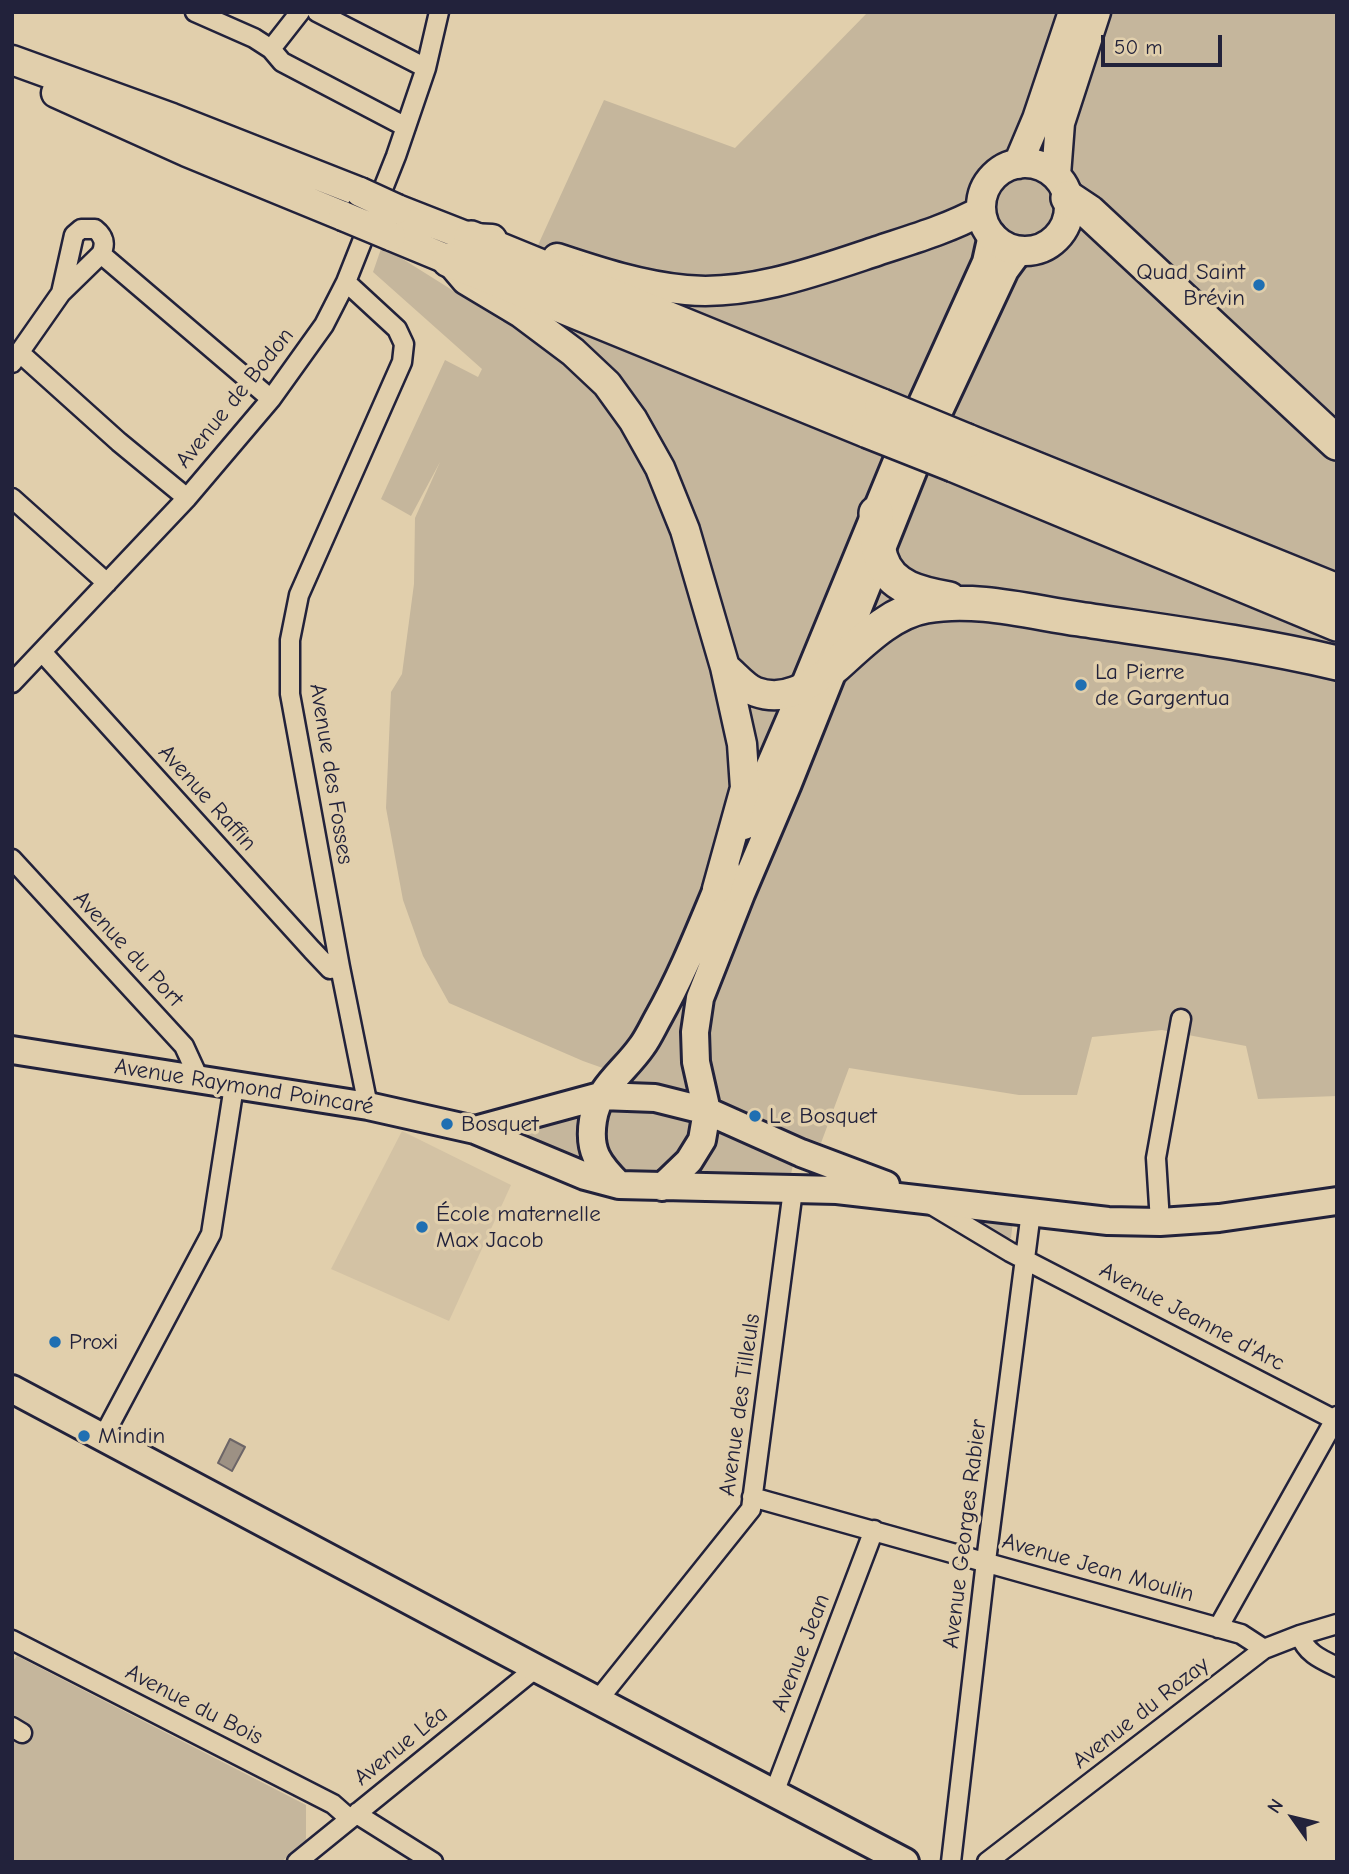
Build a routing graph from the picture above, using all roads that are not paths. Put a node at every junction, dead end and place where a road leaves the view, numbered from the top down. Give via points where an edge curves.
1 (195, 12) edge
2 (300, 12) edge
3 (317, 12) edge
4 (439, 12) edge
5 (1073, 12) edge
6 (1096, 12) edge
7 (271, 49) junction
8 (12, 60) edge
9 (426, 68) junction
10 (12, 73) edge
11 (406, 127) junction
12 (1018, 164) junction
13 (1062, 186) junction
14 (986, 223) junction
15 (71, 244) junction
16 (460, 249) junction
17 (1019, 251) junction
18 (99, 256) junction
19 (346, 282) junction
20 (61, 293) junction
21 (16, 358) edge
22 (271, 399) junction
23 (1337, 443) edge
24 (961, 453) junction
25 (12, 498) edge
26 (187, 498) junction
27 (876, 513) junction
28 (880, 556) junction
29 (107, 583) junction
30 (1337, 591) edge
31 (986, 605) junction
32 (1337, 624) edge
33 (42, 652) junction
34 (1337, 663) edge
35 (725, 667) junction
36 (834, 667) junction
37 (12, 683) edge
38 (803, 689) junction
39 (12, 859) edge
40 (717, 888) junction
41 (340, 968) junction
42 (1181, 1018) dead end
43 (12, 1050) edge
44 (194, 1079) junction
45 (234, 1086) junction
46 (600, 1096) junction
47 (368, 1106) junction
48 (707, 1111) junction
49 (475, 1130) junction
50 (801, 1153) junction
51 (619, 1185) junction
52 (662, 1187) junction
53 (793, 1190) junction
54 (921, 1199) junction
55 (1337, 1201) edge
56 (1031, 1212) junction
57 (1160, 1222) junction
58 (1024, 1257) junction
59 (12, 1389) edge
60 (1336, 1419) edge
61 (103, 1437) junction
62 (752, 1497) junction
63 (874, 1530) junction
64 (986, 1561) junction
65 (1337, 1624) edge
66 (1218, 1628) junction
67 (1300, 1635) junction
68 (12, 1640) edge
69 (1264, 1649) junction
70 (1337, 1667) edge
71 (536, 1668) junction
72 (598, 1700) junction
73 (774, 1793) junction
74 (354, 1816) junction
75 (297, 1862) edge
76 (433, 1862) edge
77 (905, 1862) edge
78 (951, 1862) edge
79 (987, 1862) edge

1 - 7 street
2 - 7 street
3 - 9 street
4 - 9 street, Avenue de Bodon
5 - 12 main road
6 - 13 main road via 1060,123
7 - 11 street via 282,62
8 - 16 main road, bridge via 360,192 397,209
9 - 11 street, Avenue de Bodon
10 - 16 main road, bridge via 391,236
11 - 19 street, Avenue de Bodon
12 - 13 main road via 1045,167
12 - 14 main road via 995,175 987,186 982,198
13 - 17 main road via 1069,212 1065,225 1046,246
13 - 23 highway
14 - 16 main road via 954,226 815,271 719,291 685,290 604,274 506,239
14 - 17 main road via 999,243
14 - 27 street via 986,262
15 - 18 street via 81,260
15 - 18 street via 77,231 95,229 103,237
15 - 20 street
16 - 24 highway, bridge
16 - 35 main road via 466,281 522,313 573,352 607,384 634,420 685,530
17 - 28 street via 1005,271 925,442
18 - 20 street
18 - 22 street
19 - 22 street, Avenue de Bodon via 324,325
19 - 41 street, Avenue des Fosses via 397,329 404,344 402,362 299,596 290,640 290,694
20 - 21 street
21 - 26 street
22 - 26 street, Avenue de Bodon
24 - 30 highway
24 - 32 highway
25 - 29 street
26 - 29 street, Avenue de Bodon
27 - 28 highway
27 - 38 street
28 - 31 highway via 894,579 906,587 925,595
28 - 36 street
29 - 33 street, Avenue de Bodon
31 - 34 highway
31 - 36 highway via 923,606 874,632
33 - 37 street, Avenue de Bodon
33 - 41 street, Avenue Raffin via 312,950 330,969
35 - 38 main road via 755,691 777,695
35 - 40 main road via 742,744 745,788
36 - 38 main road
36 - 48 street via 700,998 696,1062
38 - 40 street
39 - 44 street, Avenue du Port via 184,1046 195,1070
40 - 46 street via 675,988 649,1035
41 - 47 street, Avenue des Fosses
42 - 57 street via 1156,1158
43 - 44 street, Avenue Raymond Poincaré
44 - 45 street, Avenue Raymond Poincaré
45 - 47 street, Avenue Raymond Poincaré
45 - 61 street via 211,1234
46 - 48 street, Avenue Raymond Poincaré via 655,1098
46 - 49 street, Avenue Raymond Poincaré
46 - 51 street via 591,1145 601,1166
47 - 49 street, Avenue Raymond Poincaré
48 - 50 street, Avenue Raymond Poincaré
48 - 52 street via 702,1140 689,1161
49 - 51 street, Avenue Raymond Poincaré via 584,1176
50 - 53 street
50 - 54 street, Avenue Raymond Poincaré
51 - 52 street, Avenue Raymond Poincaré
52 - 53 street, Avenue Raymond Poincaré
53 - 54 street, Avenue Raymond Poincaré
53 - 62 street, Avenue des Tilleuls
54 - 56 street, Avenue Raymond Poincaré
54 - 58 street, Avenue Jeanne d'Arc
55 - 57 street, Avenue Raymond Poincaré via 1219,1219
56 - 57 street, Avenue Raymond Poincaré
56 - 58 street, Avenue Georges Rabier
58 - 60 street, Avenue Jeanne d'Arc
58 - 64 street, Avenue Georges Rabier
59 - 61 street
60 - 66 street
61 - 71 street
62 - 63 street, Avenue Jean Moulin
62 - 72 street, Avenue des Tilleuls via 751,1509
63 - 64 street, Avenue Jean Moulin
63 - 73 street, Avenue Jean
64 - 66 street, Avenue Jean Moulin
64 - 78 street, Avenue Georges Rabier
65 - 67 street, Avenue du Rozay
66 - 69 street, Avenue Jean Moulin via 1241,1634
67 - 69 street, Avenue du Rozay
67 - 70 street via 1314,1655
68 - 74 street, Avenue du Bois
69 - 79 street, Avenue du Rozay
71 - 72 street
71 - 74 street, Avenue Léa
72 - 73 street
73 - 77 street
74 - 75 street, Avenue Léa
74 - 76 street, Avenue du Bois

